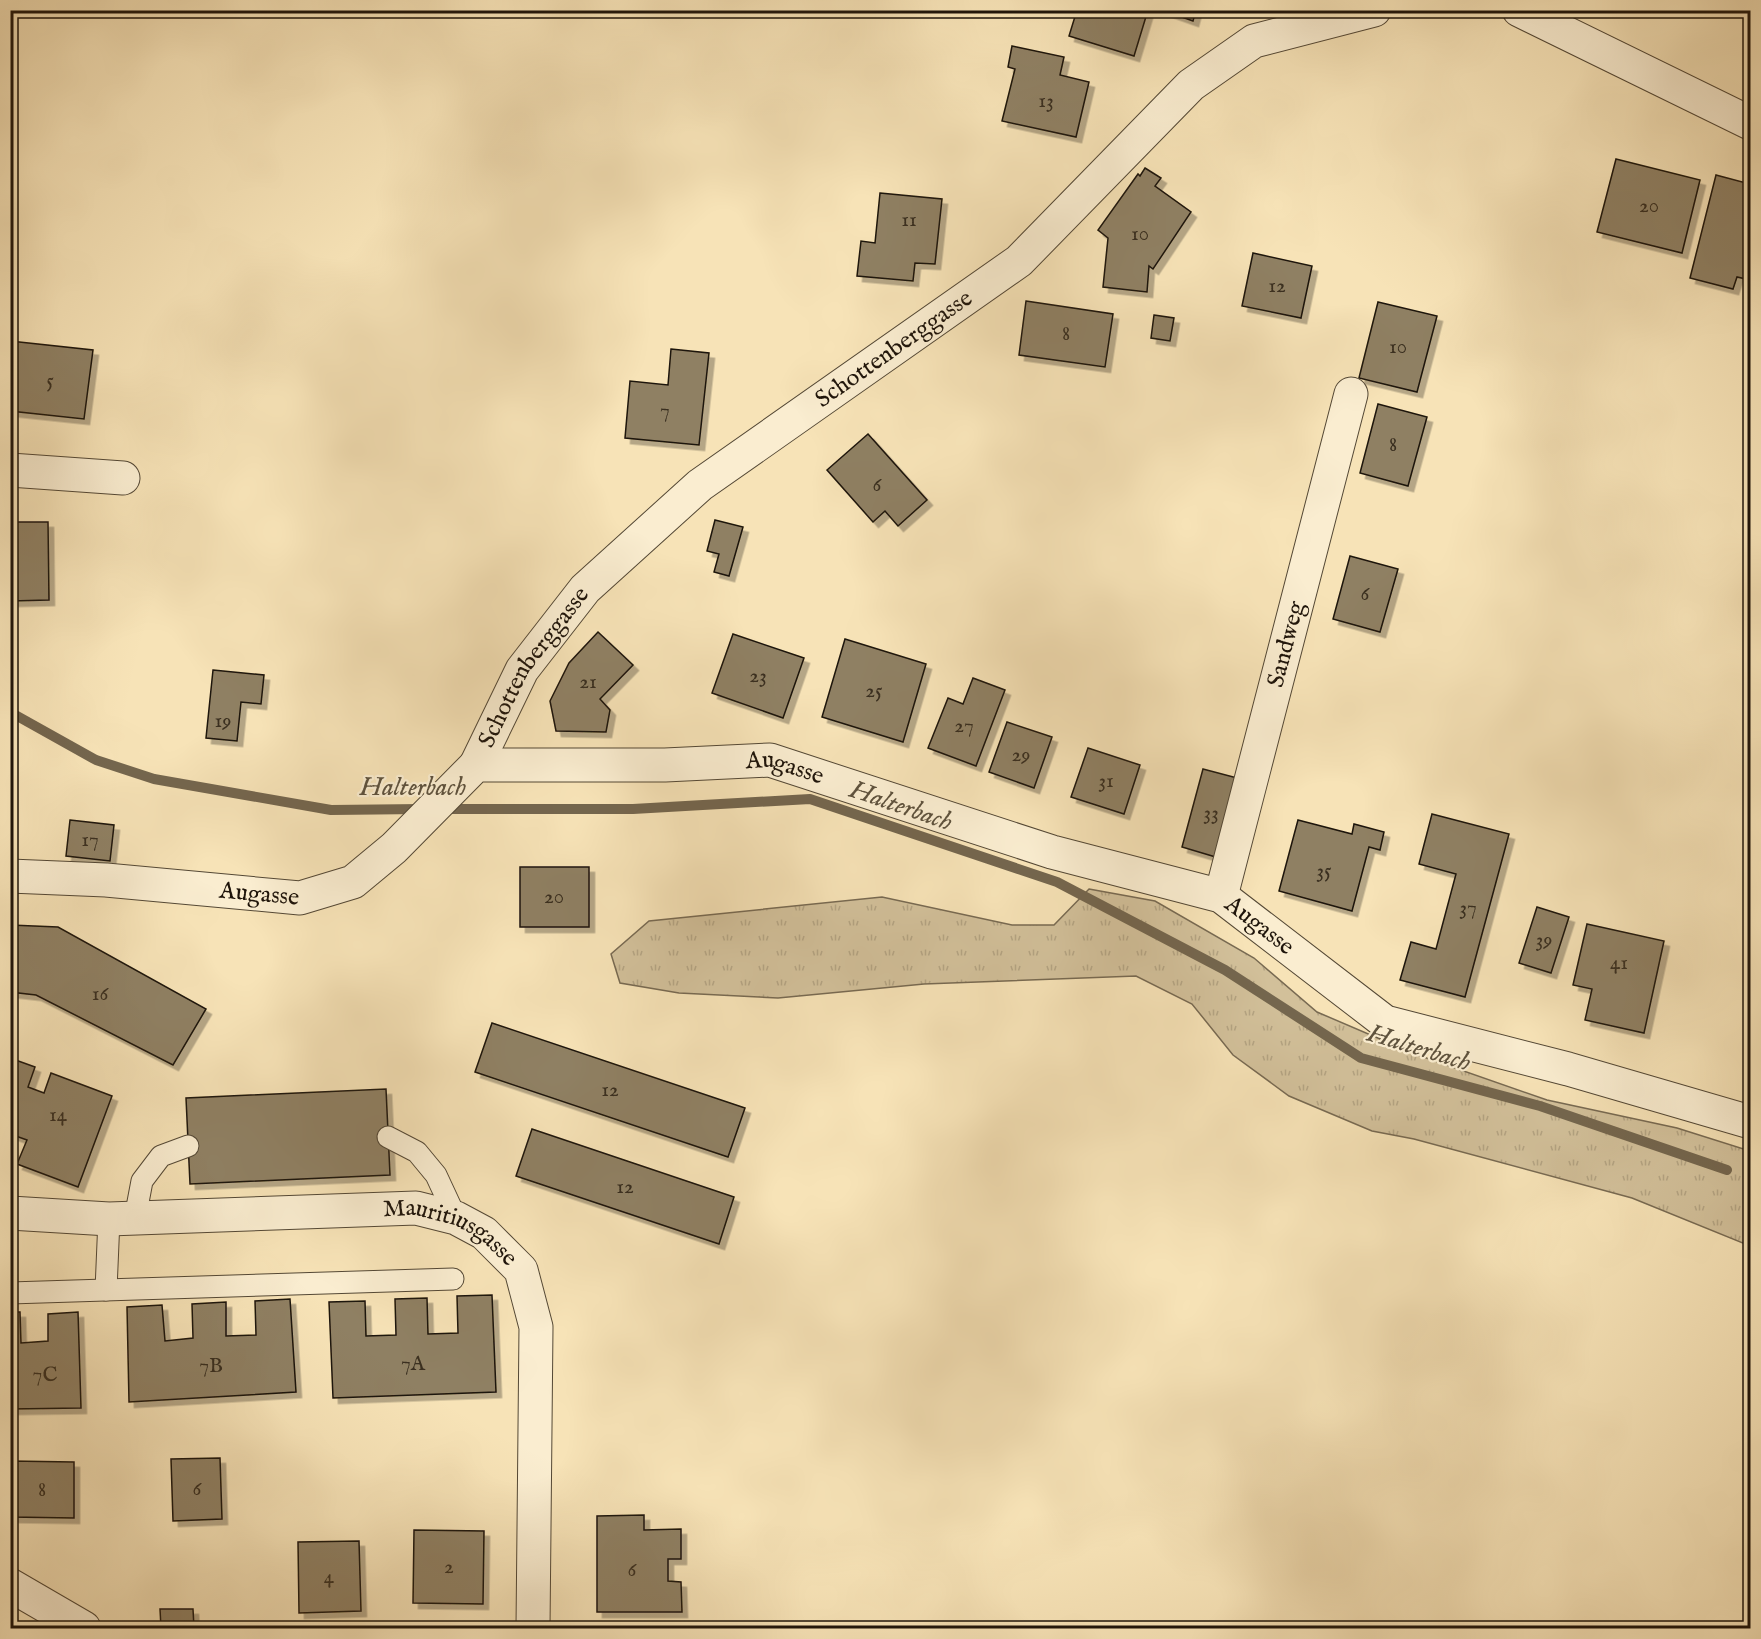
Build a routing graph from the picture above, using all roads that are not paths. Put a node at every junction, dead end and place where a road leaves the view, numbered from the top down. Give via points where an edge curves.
1 (1374, 10) edge
2 (1519, 10) edge
3 (1750, 123) edge
4 (1352, 394) dead end
5 (10, 470) edge
6 (123, 478) dead end
7 (467, 773) junction
8 (10, 876) edge
9 (1221, 896) junction
10 (1750, 1122) edge
11 (388, 1137) dead end
12 (188, 1146) dead end
13 (10, 1213) edge
14 (456, 1218) junction
15 (122, 1219) junction
16 (453, 1279) dead end
17 (106, 1290) junction
18 (10, 1293) edge
19 (10, 1585) edge
20 (84, 1629) edge
21 (533, 1629) edge

1 - 7 street, Schottenberggasse via 1254,41 1191,85 1018,261 700,485 585,589 522,670
2 - 3 street
4 - 9 street, Sandweg
5 - 6 street
7 - 8 street, Augasse via 394,848 353,882 300,898 106,880
7 - 9 street, Augasse via 770,760 1052,852
9 - 10 street, Augasse via 1385,1022 1568,1069
11 - 14 lane via 417,1152 436,1175
12 - 15 lane via 161,1156
13 - 15 street, Mauritiusgasse
14 - 15 street, Mauritiusgasse via 416,1208
14 - 21 street, Mauritiusgasse via 484,1233 521,1270 536,1327
15 - 17 lane
16 - 17 lane
17 - 18 lane
19 - 20 street

